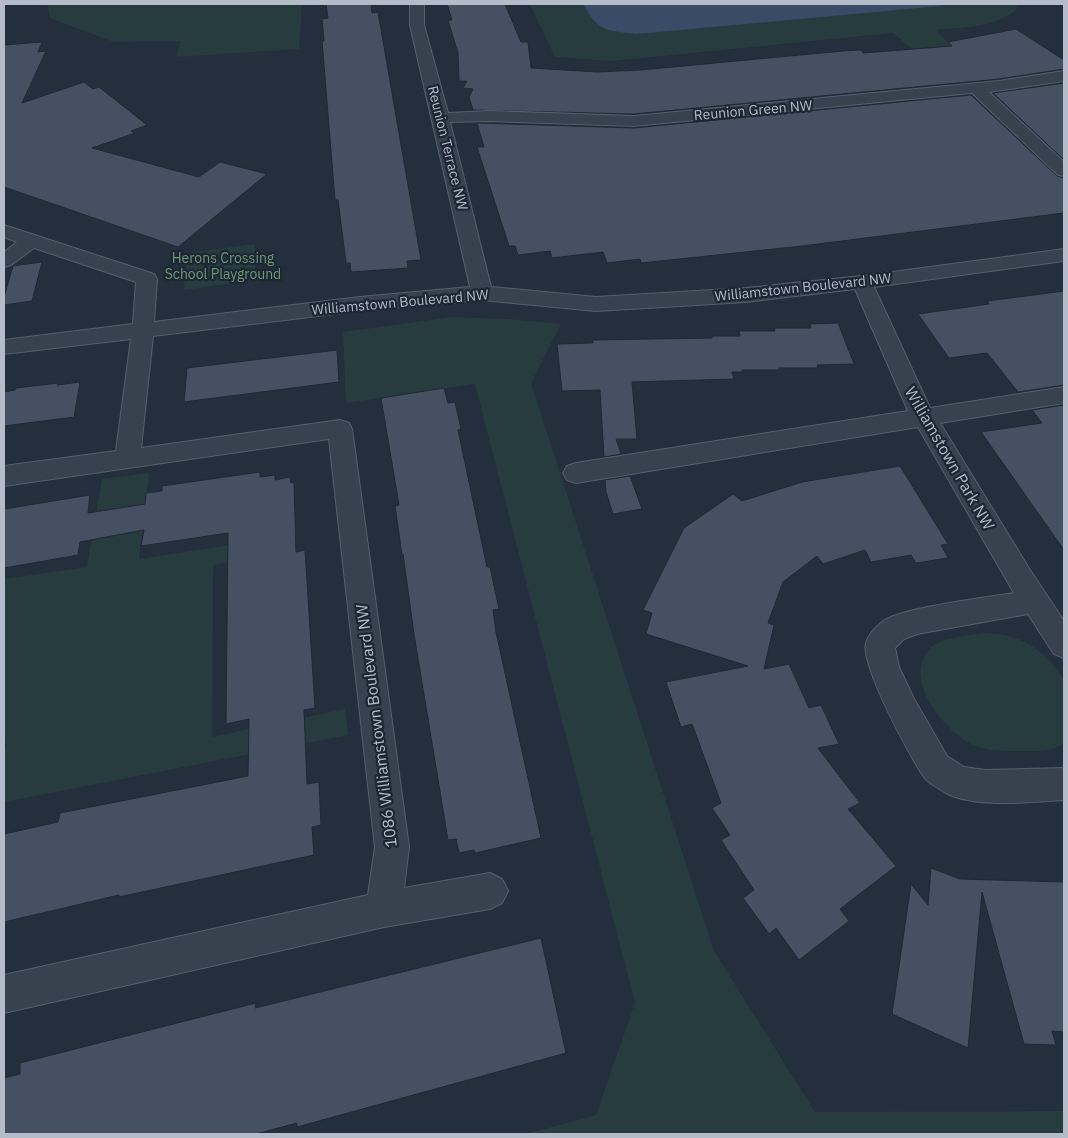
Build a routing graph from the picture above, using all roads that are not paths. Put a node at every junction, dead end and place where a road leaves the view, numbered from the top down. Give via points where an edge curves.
1 (417, 4) edge
2 (1064, 76) edge
3 (977, 89) junction
4 (441, 118) junction
5 (1064, 171) edge
6 (4, 231) edge
7 (32, 240) junction
8 (1064, 255) edge
9 (4, 261) edge
10 (862, 282) junction
11 (482, 293) junction
12 (143, 330) junction
13 (4, 347) edge
14 (1064, 395) edge
15 (924, 417) junction
16 (127, 458) junction
17 (576, 473) dead end
18 (4, 476) edge
19 (1036, 601) junction
20 (1064, 646) edge
21 (1064, 784) edge
22 (490, 891) dead end
23 (384, 909) junction
24 (4, 994) edge

1 - 4 street, Reunion Terrace NW via 417,25
2 - 3 street, Reunion Green NW
3 - 4 street, Reunion Green NW via 634,121 588,122 508,116
3 - 5 street
4 - 11 street, Reunion Terrace NW
6 - 7 street
7 - 9 street
7 - 12 street via 147,278
8 - 10 street, Williamstown Boulevard NW
10 - 11 street, Williamstown Boulevard NW via 746,295 596,304
10 - 15 street, Williamstown Park NW
11 - 12 street, Williamstown Boulevard NW
12 - 13 street, Williamstown Boulevard NW
12 - 16 street
14 - 15 street
15 - 17 street
15 - 19 street, Williamstown Park NW
16 - 18 street, 1086 Williamstown Boulevard NW
16 - 23 street, 1086 Williamstown Boulevard NW via 340,429 392,847
19 - 20 street, Williamstown Park NW
19 - 21 street via 894,628 880,644 884,668 899,701 936,767 958,782 986,786
22 - 23 street
23 - 24 street

